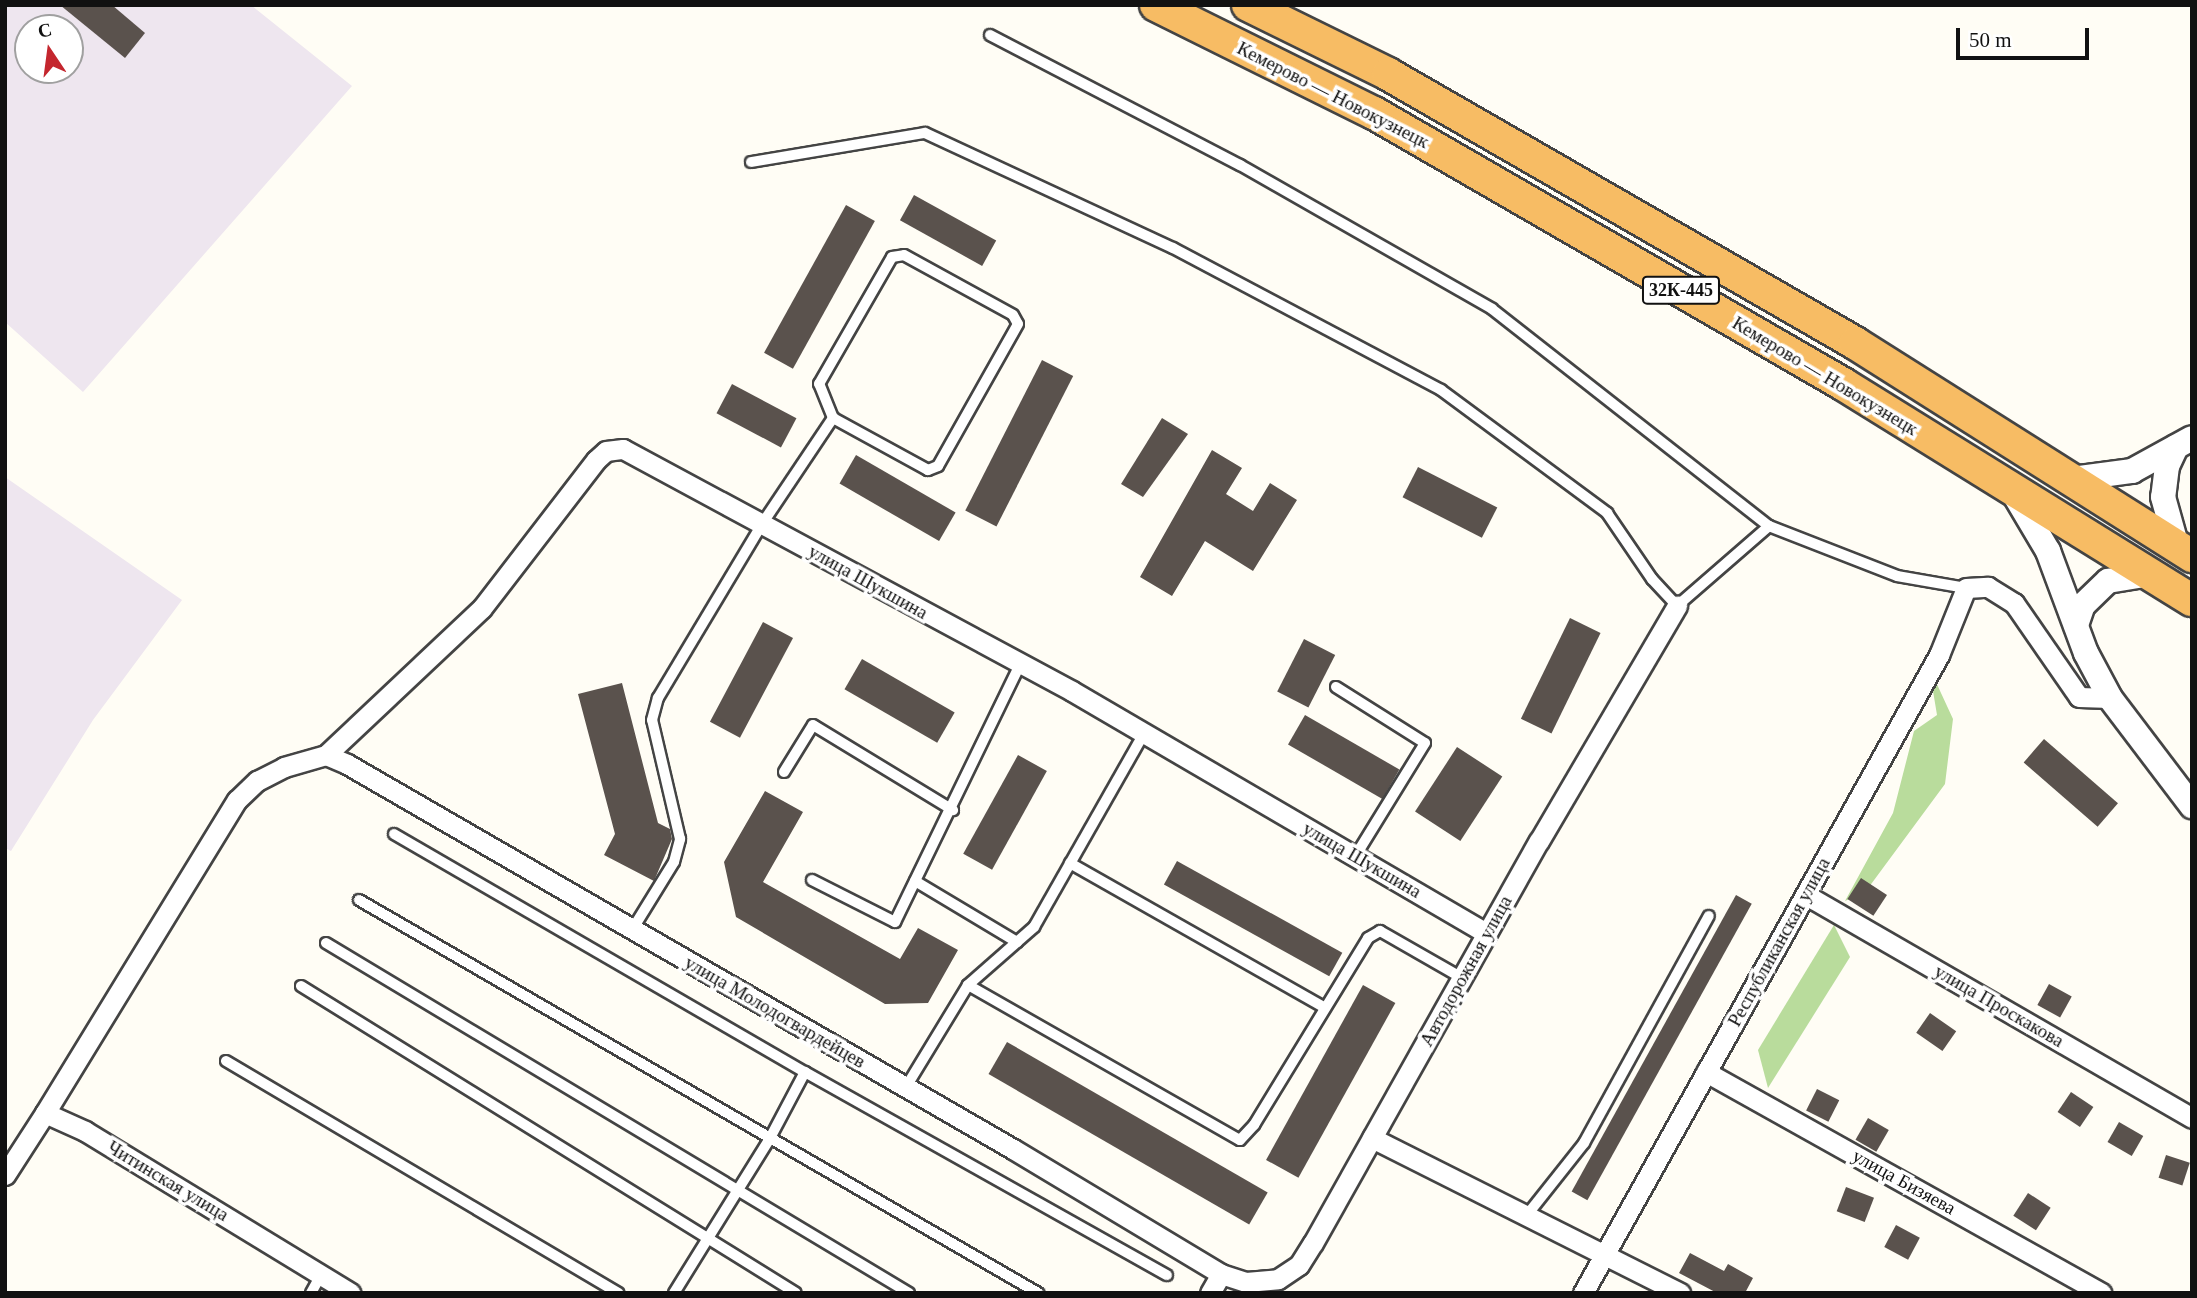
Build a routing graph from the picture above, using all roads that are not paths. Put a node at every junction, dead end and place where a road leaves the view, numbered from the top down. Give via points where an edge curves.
1 (1156, 5) edge
2 (1248, 5) edge
3 (990, 35) dead end
4 (751, 162) dead end
5 (833, 418) junction
6 (2184, 442) edge
7 (2072, 479) junction
8 (2012, 491) junction
9 (762, 524) junction
10 (1769, 526) junction
11 (2185, 551) edge
12 (2150, 574) junction
13 (1966, 588) junction
14 (2192, 600) edge
15 (1677, 606) junction
16 (2076, 625) junction
17 (1020, 665) junction
18 (1336, 687) dead end
19 (2110, 698) junction
20 (1143, 735) junction
21 (326, 755) junction
22 (784, 772) dead end
23 (2192, 806) edge
24 (953, 810) junction
25 (394, 834) dead end
26 (1356, 855) junction
27 (1070, 863) junction
28 (813, 880) dead end
29 (915, 881) junction
30 (1805, 895) junction
31 (359, 900) dead end
32 (1709, 916) dead end
33 (632, 930) junction
34 (1486, 933) junction
35 (326, 943) dead end
36 (1017, 943) junction
37 (1462, 978) junction
38 (968, 985) junction
39 (301, 986) dead end
40 (1325, 1008) junction
41 (226, 1061) dead end
42 (1706, 1072) junction
43 (805, 1073) junction
44 (906, 1087) junction
45 (45, 1113) junction
46 (2192, 1118) edge
47 (1372, 1138) junction
48 (769, 1140) junction
49 (5, 1175) edge
50 (735, 1191) junction
51 (1527, 1215) junction
52 (707, 1237) junction
53 (1602, 1253) junction
54 (1220, 1274) junction
55 (321, 1275) junction
56 (1167, 1275) dead end
57 (311, 1293) edge
58 (350, 1293) edge
59 (619, 1293) edge
60 (674, 1293) edge
61 (796, 1293) edge
62 (908, 1293) edge
63 (1038, 1293) edge
64 (1210, 1293) edge
65 (1583, 1293) edge
66 (1680, 1293) edge
67 (2101, 1293) edge

1 - 8 highway, Кемерово — Новокузнецк / 32К-445 via 1374,113 1843,384
2 - 7 highway, 32К-445 via 1388,74 1855,343
3 - 10 lane via 1240,165 1492,309
4 - 15 lane via 925,133 1172,248 1441,390 1607,513 1652,579
5 - 5 lane via 928,470 938,466 1018,324 1013,315 904,256 892,257 819,384
5 - 9 lane
6 - 7 street via 2132,471
6 - 11 street via 2167,466 2163,497
7 - 11 highway, 32К-445
8 - 12 highway, Кемерово — Новокузнецк / 32К-445
8 - 16 street via 2048,551
9 - 17 street, улица Шукшина
9 - 21 street, улица Шукшина via 635,452 606,451 482,608
9 - 33 lane via 658,698 652,720 680,839 674,862
10 - 13 lane via 1897,576
10 - 15 lane
12 - 14 highway, Кемерово — Новокузнецк / 32К-445
12 - 16 street via 2108,581 2083,606
13 - 19 street via 1995,590 2014,603 2079,697
13 - 30 street, Республиканская улица via 1939,655
15 - 34 street, Автодорожная улица
16 - 19 street
17 - 20 street, улица Шукшина
17 - 24 lane
18 - 26 lane via 1425,743
19 - 23 street
20 - 26 street, улица Шукшина
20 - 27 lane
21 - 33 street, улица Молодогвардейцев
21 - 45 street via 284,767 257,781 237,800
22 - 24 lane via 813,725
24 - 29 lane
25 - 43 lane
26 - 34 street, улица Шукшина
27 - 36 lane via 1034,927
27 - 40 lane
28 - 29 lane via 895,922
29 - 36 lane
30 - 42 street, Республиканская улица
30 - 46 street, улица Проскакова
31 - 48 lane
32 - 51 lane via 1584,1143
33 - 44 street, улица Молодогвардейцев
34 - 37 street, Автодорожная улица
35 - 50 lane
36 - 38 lane
37 - 40 lane via 1380,931 1368,938
37 - 47 street, Автодорожная улица
38 - 40 lane via 1240,1140 1254,1125
38 - 44 lane
39 - 52 lane
41 - 59 lane
42 - 53 street, Республиканская улица
42 - 67 street, улица Бизяева
43 - 48 lane
43 - 56 lane
44 - 54 street, улица Молодогвардейцев
45 - 49 street
45 - 55 street, Читинская улица via 85,1131
47 - 51 street
47 - 54 street, Автодорожная улица via 1299,1265 1264,1283
48 - 50 lane
48 - 63 lane
50 - 52 lane
50 - 62 lane
51 - 53 street
52 - 60 lane
52 - 61 lane
53 - 65 street, Республиканская улица
53 - 66 street
54 - 64 street
55 - 57 lane
55 - 58 street, Читинская улица

